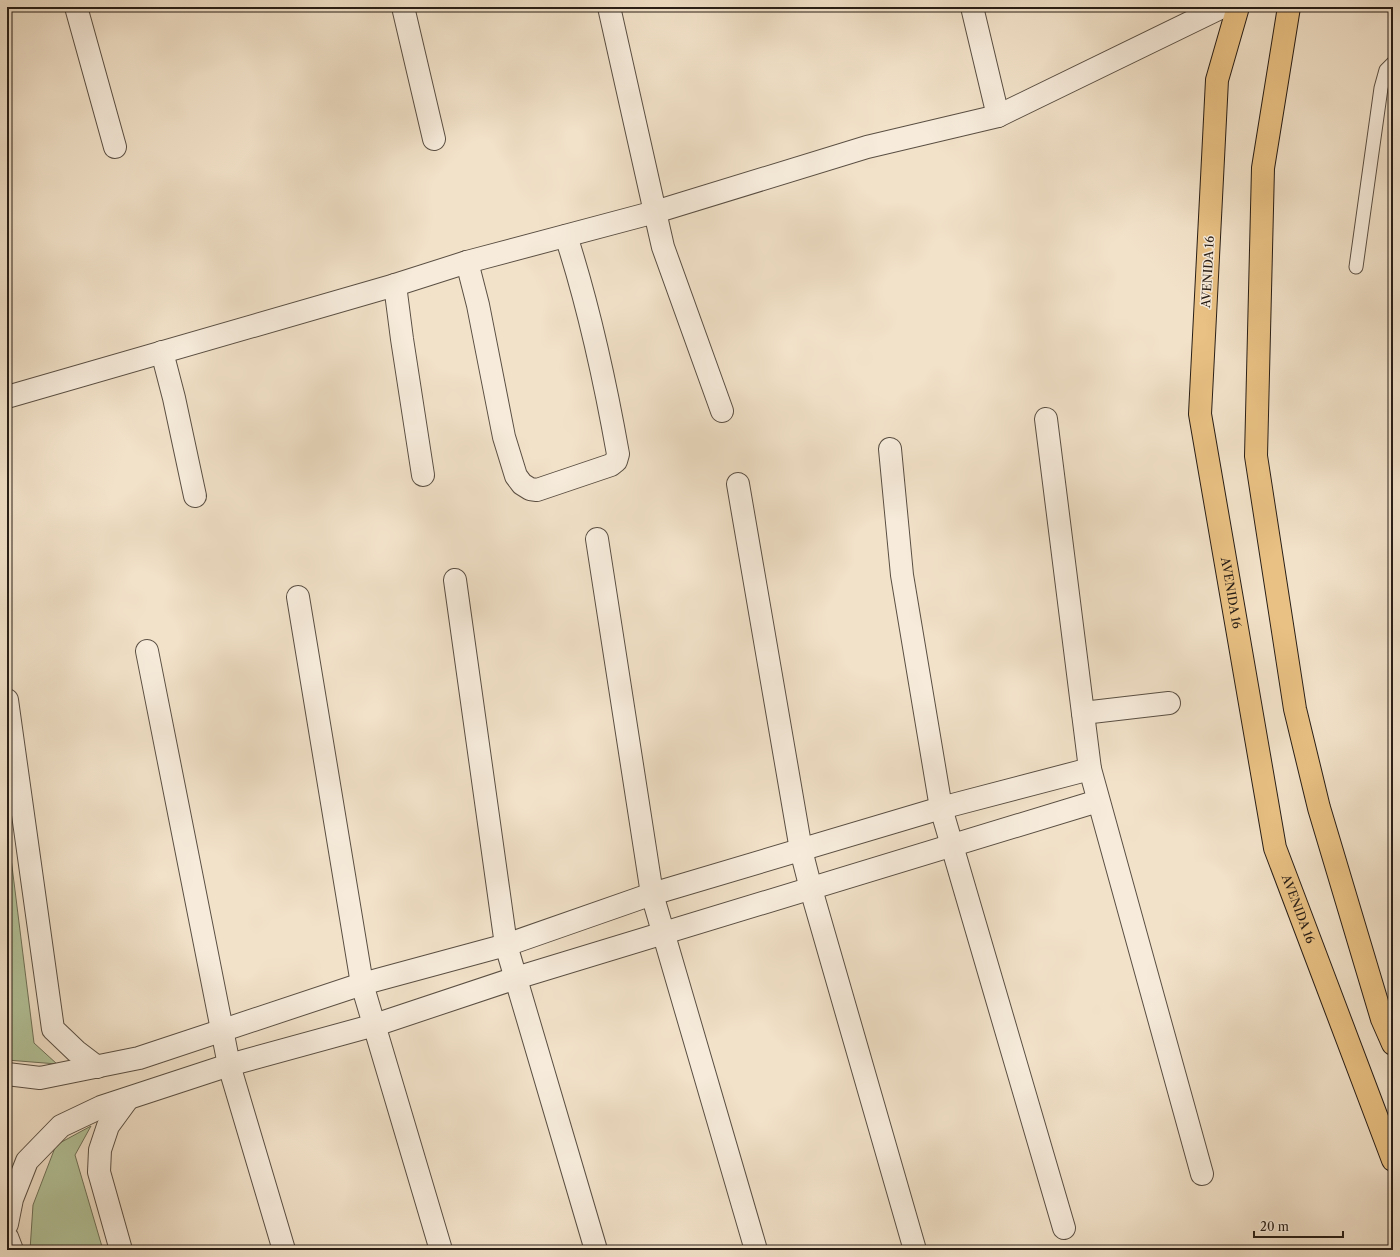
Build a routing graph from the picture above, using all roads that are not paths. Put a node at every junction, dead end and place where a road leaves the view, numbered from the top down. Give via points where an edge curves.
1 (76, 7) edge
2 (403, 7) edge
3 (609, 7) edge
4 (972, 7) edge
5 (1222, 7) edge
6 (1238, 7) edge
7 (1289, 7) edge
8 (1393, 63) edge
9 (998, 116) junction
10 (434, 139) dead end
11 (115, 147) dead end
12 (655, 212) junction
13 (566, 236) junction
14 (467, 262) junction
15 (1356, 267) dead end
16 (395, 285) junction
17 (162, 352) junction
18 (7, 397) edge
19 (722, 411) dead end
20 (1046, 419) dead end
21 (890, 449) dead end
22 (423, 475) dead end
23 (738, 484) dead end
24 (195, 496) dead end
25 (598, 539) dead end
26 (455, 580) dead end
27 (298, 597) dead end
28 (147, 651) dead end
29 (7, 700) edge
30 (1169, 703) dead end
31 (1083, 713) junction
32 (1090, 769) junction
33 (1098, 801) junction
34 (941, 808) junction
35 (952, 846) junction
36 (801, 850) junction
37 (811, 889) junction
38 (652, 894) junction
39 (663, 934) junction
40 (506, 945) junction
41 (516, 978) junction
42 (362, 984) junction
43 (1388, 1018) edge
44 (375, 1025) junction
45 (222, 1031) junction
46 (1393, 1044) edge
47 (229, 1065) junction
48 (97, 1067) junction
49 (7, 1074) edge
50 (127, 1100) junction
51 (1393, 1160) edge
52 (1202, 1174) dead end
53 (7, 1224) edge
54 (1064, 1228) dead end
55 (7, 1237) edge
56 (12, 1250) edge
57 (121, 1250) edge
58 (284, 1250) edge
59 (441, 1250) edge
60 (596, 1250) edge
61 (756, 1250) edge
62 (915, 1250) edge

1 - 11 street
2 - 10 street
3 - 12 street
4 - 9 street
5 - 9 street
6 - 51 highway, AVENIDA 16 via 1218,80 1200,414 1275,848
7 - 43 highway via 1263,168 1256,456 1294,709 1319,808
8 - 15 lane via 1386,70 1381,88
9 - 12 street via 867,146
12 - 13 street
12 - 19 street via 664,247
13 - 14 street
13 - 14 street via 580,281 608,399 618,454 616,461 611,465 537,490 522,484 516,476 504,437
14 - 16 street
16 - 17 street
16 - 22 street
17 - 18 street
17 - 24 street
20 - 31 street
21 - 34 street via 902,575
23 - 36 street
25 - 38 street
26 - 40 street
27 - 42 street
28 - 45 street
29 - 48 street via 53,1029
30 - 31 street
31 - 32 street
32 - 33 street
32 - 34 street
33 - 35 street
33 - 52 street
34 - 35 street
34 - 36 street
35 - 37 street
35 - 54 street
36 - 37 street
36 - 38 street
37 - 39 street
37 - 62 street
38 - 39 street
38 - 40 street
39 - 41 street
39 - 61 street
40 - 41 street
40 - 42 street
41 - 44 street
41 - 60 street
42 - 44 street
42 - 45 street
43 - 46 highway
44 - 47 street
44 - 59 street
45 - 47 street
45 - 48 street via 139,1058
47 - 50 street
47 - 58 street
48 - 49 street via 40,1078
50 - 53 street via 102,1107 60,1126 26,1161 12,1199
50 - 57 street via 108,1126 100,1150 99,1172
55 - 56 street

